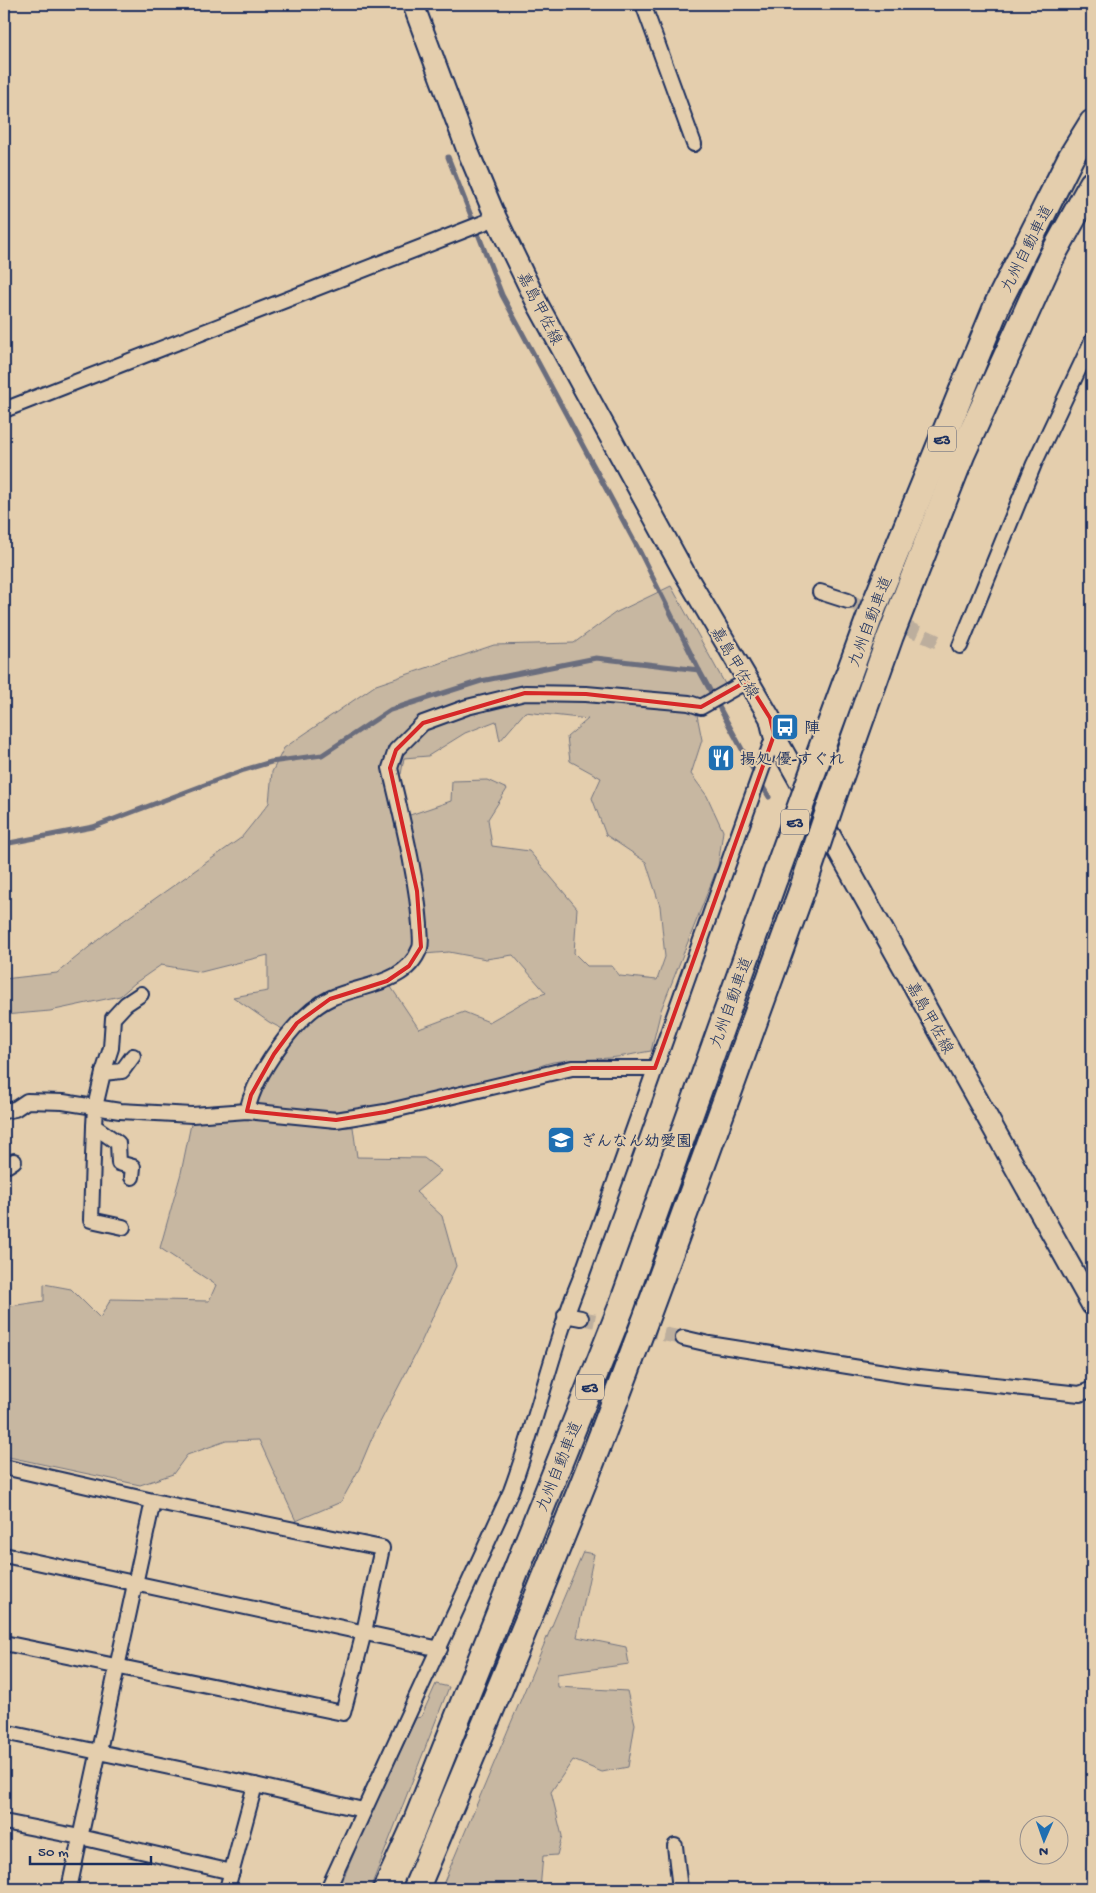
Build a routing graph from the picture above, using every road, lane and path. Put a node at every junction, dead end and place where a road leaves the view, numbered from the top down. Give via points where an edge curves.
1 (412, 4) edge
2 (643, 4) edge
3 (1092, 123) edge
4 (694, 144) dead end
5 (1092, 184) edge
6 (489, 220) junction
7 (1092, 341) edge
8 (4, 410) edge
9 (820, 592) dead end
10 (848, 601) tunnel mouth
11 (960, 646) dead end
12 (740, 685) junction
13 (774, 736) junction
14 (141, 994) dead end
15 (133, 1056) dead end
16 (655, 1068) junction
17 (103, 1074) junction
18 (95, 1107) junction
19 (4, 1111) edge
20 (247, 1111) junction
21 (94, 1126) junction
22 (132, 1177) dead end
23 (123, 1226) dead end
24 (1092, 1305) edge
25 (565, 1315) junction
26 (581, 1318) tunnel mouth
27 (683, 1338) tunnel mouth
28 (1092, 1389) edge
29 (4, 1467) edge
30 (154, 1501) junction
31 (4, 1555) edge
32 (136, 1582) junction
33 (364, 1632) junction
34 (4, 1643) edge
35 (440, 1649) junction
36 (117, 1666) junction
37 (4, 1732) edge
38 (98, 1752) junction
39 (255, 1785) junction
40 (363, 1810) junction
41 (4, 1822) edge
42 (80, 1837) junction
43 (675, 1846) dead end
44 (232, 1872) junction
45 (68, 1889) edge
46 (227, 1889) edge
47 (328, 1889) edge
48 (386, 1889) edge
49 (416, 1889) edge
50 (680, 1889) edge

1 - 6 main road, 嘉島甲佐線 via 467,149
2 - 4 street
3 - 48 highway, 九州自動車道 / E3, bridge via 998,303 870,616 621,1308 412,1832
5 - 49 highway, 九州自動車道 / E3, bridge via 1051,258 962,454 890,637 652,1303 589,1467
6 - 8 street
6 - 12 main road, 嘉島甲佐線 via 684,572
7 - 11 street via 1034,464
9 - 10 street
12 - 13 main road, 嘉島甲佐線 via 770,718
12 - 20 street via 701,707 689,703 586,694 525,693 467,707 423,723 396,750 390,768 417,891 421,947 409,966 387,981 330,999 297,1023 255,1087
13 - 16 street
13 - 24 main road, 嘉島甲佐線
14 - 17 street via 113,1018
15 - 17 street via 122,1071
16 - 20 street via 572,1068 385,1112 336,1120
16 - 25 street
17 - 18 street
18 - 19 street via 27,1101 15,1109
18 - 20 street via 192,1115
18 - 21 street
21 - 22 street via 118,1143 119,1163 133,1167
21 - 23 street via 91,1220
25 - 26 street
25 - 35 street via 526,1452
27 - 28 street via 910,1376 1080,1394
29 - 30 street
30 - 32 street
30 - 33 street via 382,1548
31 - 32 street
32 - 33 street
32 - 36 street
33 - 35 street
33 - 36 street via 343,1713
34 - 36 street
35 - 40 street
36 - 38 street
37 - 38 street
38 - 39 street
38 - 42 street
39 - 40 street
39 - 44 street
40 - 47 street
41 - 42 street
42 - 44 street
42 - 45 street
43 - 50 street
44 - 46 street

